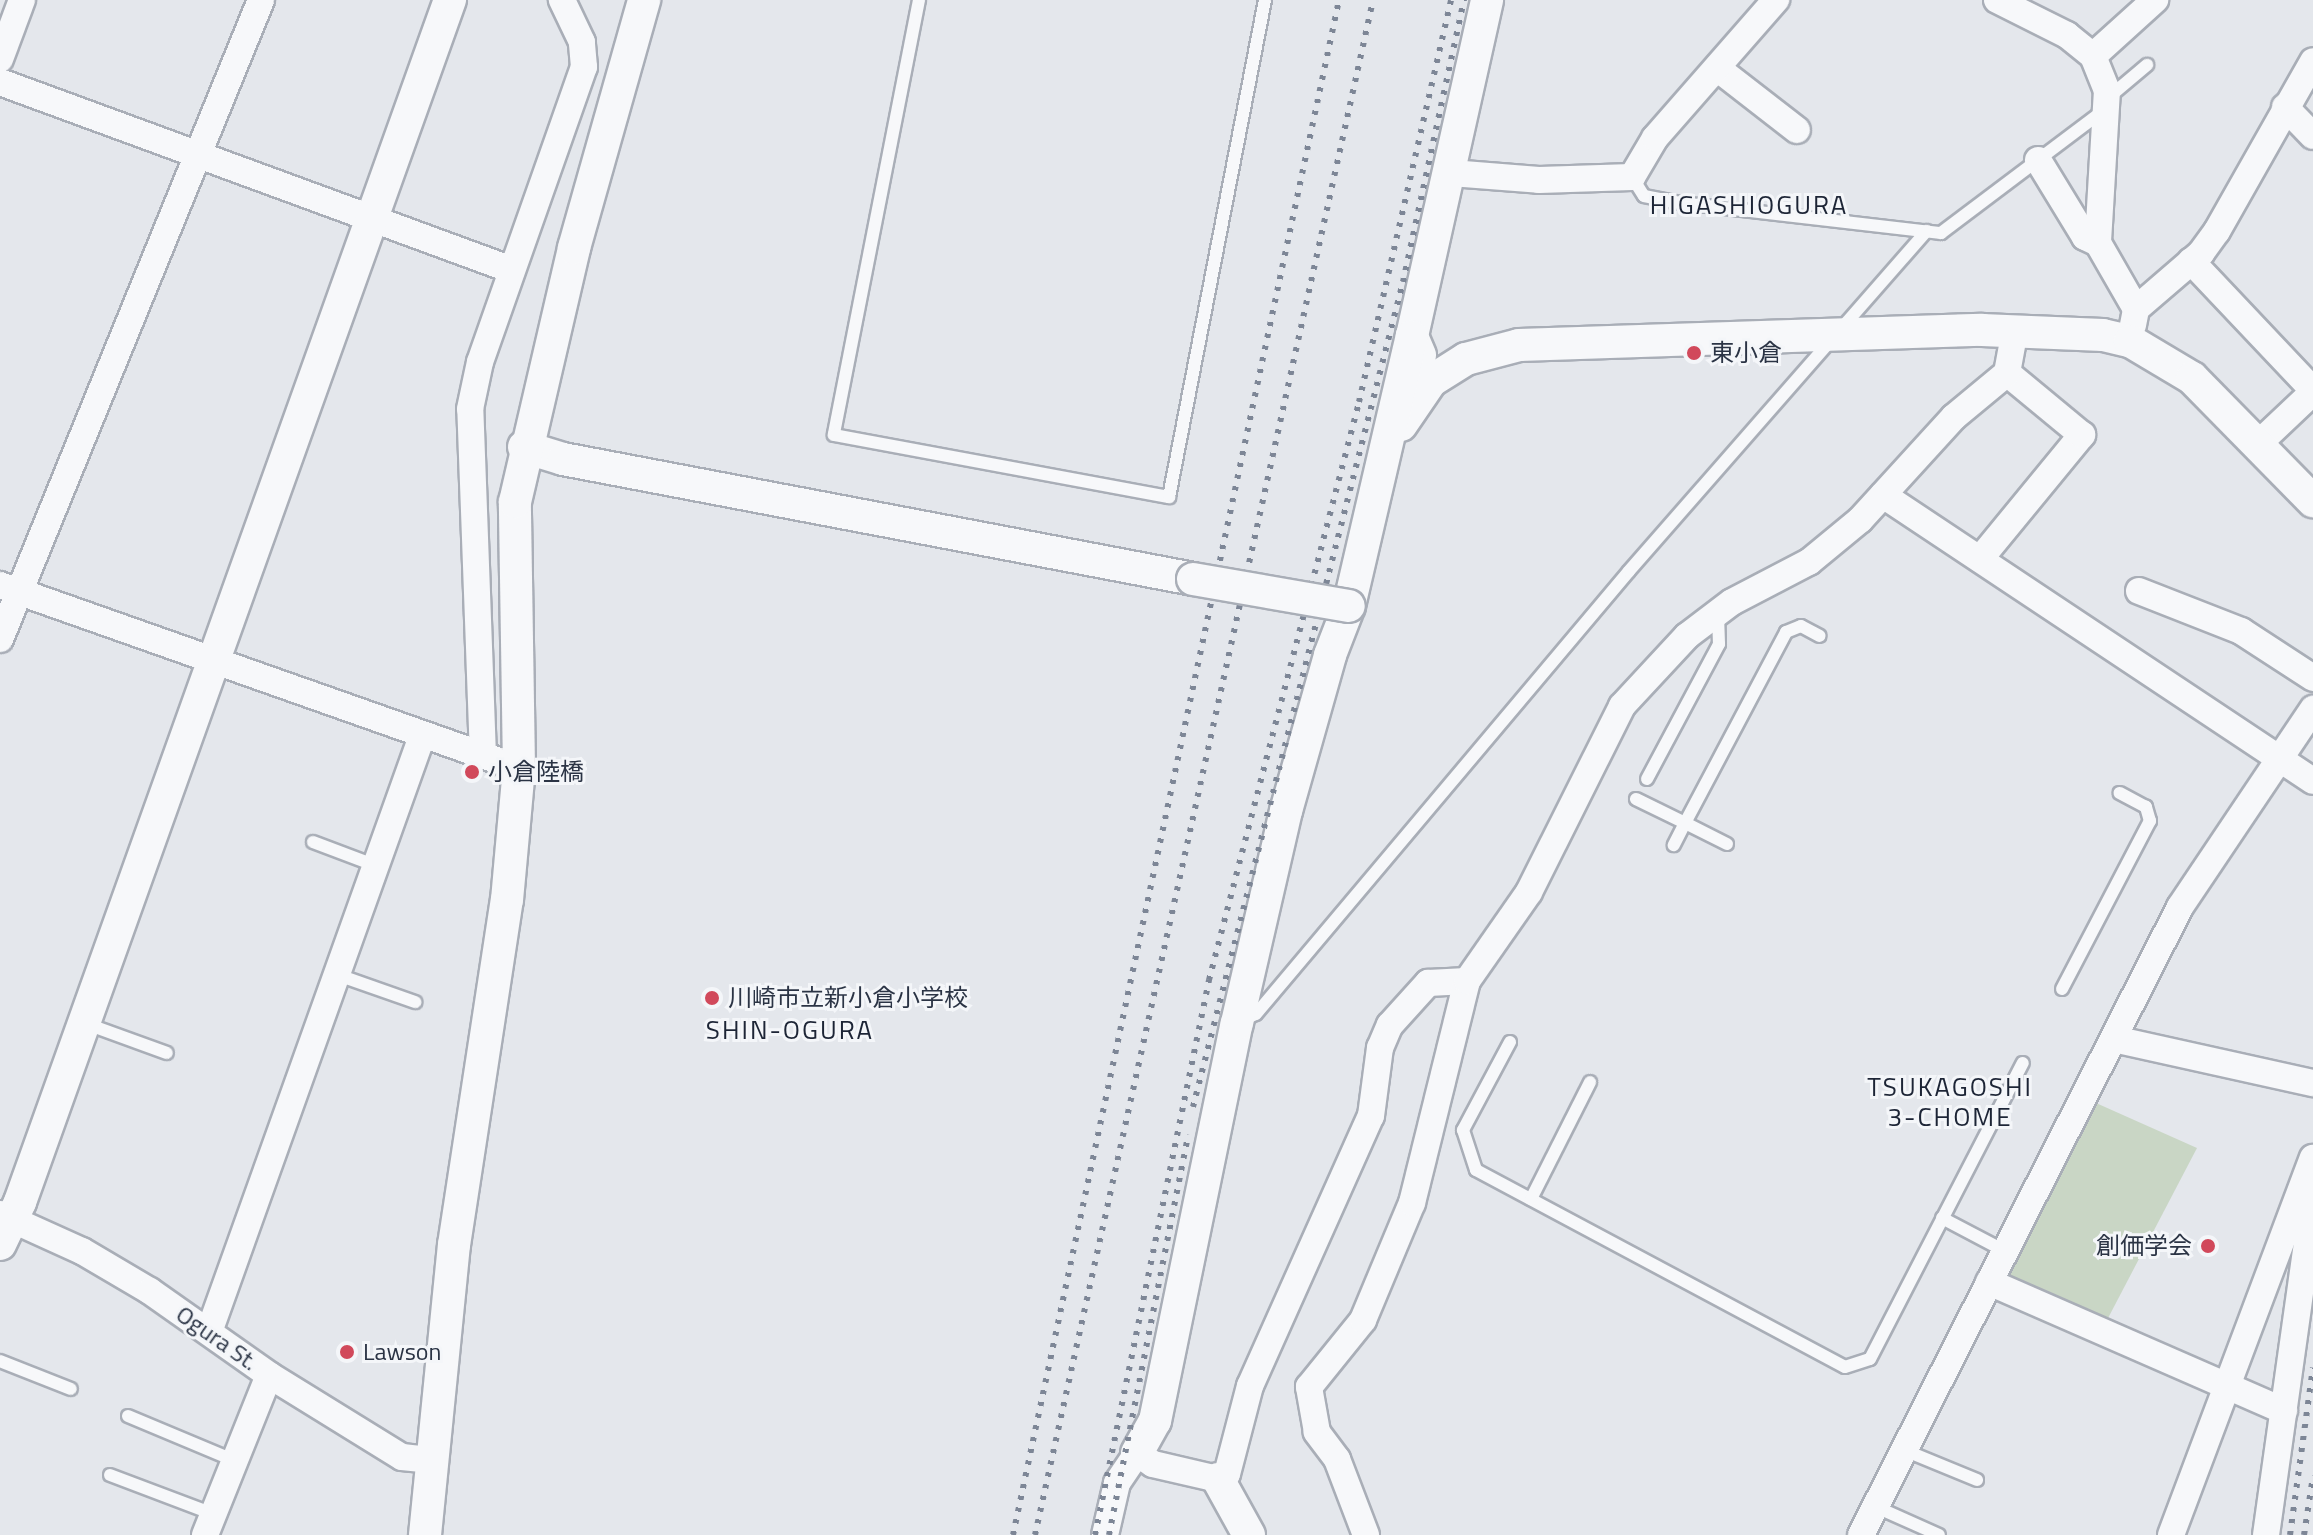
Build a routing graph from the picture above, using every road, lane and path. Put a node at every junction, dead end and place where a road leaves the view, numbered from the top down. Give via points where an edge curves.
1 (22, 0) edge
2 (261, 0) edge
3 (450, 0) edge
4 (562, 0) edge
5 (919, 0) edge
6 (1265, 0) edge
7 (1487, 0) edge
8 (1776, 0) edge
9 (1997, 0) edge
10 (2155, 0) edge
11 (638, 3) edge
12 (2093, 56) junction
13 (0, 59) edge
14 (2313, 61) edge
15 (2147, 65) dead end
16 (1717, 68) junction
17 (0, 82) edge
18 (2106, 104) junction
19 (2285, 107) junction
20 (1797, 130) dead end
21 (2313, 136) edge
22 (197, 157) junction
23 (2038, 160) junction
24 (1451, 173) junction
25 (1632, 177) junction
26 (371, 217) junction
27 (1927, 231) junction
28 (2098, 243) junction
29 (2191, 261) junction
30 (512, 270) junction
31 (2136, 309) junction
32 (2015, 330) junction
33 (1833, 335) junction
34 (1412, 336) junction
35 (2130, 341) junction
36 (2007, 373) junction
37 (1431, 381) junction
38 (2313, 391) edge
39 (2257, 445) junction
40 (524, 447) junction
41 (1387, 458) junction
42 (1883, 495) junction
43 (2313, 501) edge
44 (1980, 559) junction
45 (10, 589) edge
46 (2139, 591) dead end
47 (1349, 606) junction
48 (1718, 612) junction
49 (1820, 636) dead end
50 (0, 639) edge
51 (213, 661) junction
52 (2313, 678) edge
53 (2313, 709) edge
54 (422, 736) junction
55 (483, 756) junction
56 (2279, 759) junction
57 (519, 768) junction
58 (1647, 779) dead end
59 (2313, 781) edge
60 (2120, 793) dead end
61 (1636, 799) dead end
62 (1685, 823) junction
63 (313, 842) dead end
64 (1727, 844) dead end
65 (1674, 845) dead end
66 (377, 866) junction
67 (338, 975) junction
68 (1467, 981) junction
69 (2062, 989) dead end
70 (415, 1002) dead end
71 (84, 1023) junction
72 (1237, 1023) junction
73 (2114, 1039) junction
74 (1510, 1042) dead end
75 (167, 1053) dead end
76 (2023, 1063) dead end
77 (1590, 1082) dead end
78 (2313, 1083) edge
79 (2312, 1171) edge
80 (1531, 1199) junction
81 (2313, 1200) edge
82 (1942, 1218) junction
83 (4, 1225) edge
84 (2003, 1250) junction
85 (1989, 1282) junction
86 (209, 1332) junction
87 (0, 1361) edge
88 (269, 1375) junction
89 (2226, 1386) junction
90 (71, 1389) dead end
91 (2284, 1411) junction
92 (128, 1416) dead end
93 (1901, 1449) junction
94 (1137, 1453) junction
95 (233, 1460) junction
96 (432, 1460) junction
97 (110, 1475) dead end
98 (1218, 1479) junction
99 (1977, 1480) dead end
100 (1874, 1506) junction
101 (209, 1524) edge
102 (425, 1535) edge
103 (1105, 1535) edge
104 (1249, 1535) edge
105 (1366, 1535) edge
106 (1861, 1535) edge
107 (1939, 1535) edge
108 (2171, 1535) edge
109 (2266, 1535) edge

1 - 13 street
2 - 22 street
3 - 26 street
4 - 30 street via 582,42 584,67
5 - 6 lane via 834,435 1169,497
7 - 24 street
8 - 16 street
9 - 12 street via 2067,35
10 - 12 street
11 - 40 street
12 - 18 street
14 - 19 street
15 - 18 lane
16 - 20 street
16 - 25 street via 1655,138
17 - 22 street
18 - 23 lane
18 - 28 street
19 - 21 street
19 - 29 street via 2217,231
22 - 26 street
22 - 45 street
23 - 27 lane via 1941,233
23 - 28 street via 2085,237
24 - 25 street via 1539,180
24 - 34 street
25 - 27 lane via 1644,196 1681,203
26 - 30 street
26 - 51 street
27 - 33 lane
28 - 31 street
29 - 31 street
29 - 38 street
30 - 55 street via 480,362 470,409
31 - 35 street
32 - 33 street
32 - 35 street
32 - 36 street
33 - 37 street via 1519,345 1466,359
33 - 72 lane via 1256,1014
34 - 37 street
34 - 41 street
35 - 39 street via 2192,378
36 - 42 street via 1954,417
36 - 44 street via 2082,435
37 - 41 street via 1408,410
38 - 39 street
39 - 43 street
40 - 47 street, bridge via 563,459
40 - 57 street via 515,502
41 - 47 street
42 - 44 street
42 - 48 street via 1809,562
44 - 56 street
45 - 50 street
45 - 51 street
46 - 52 street via 2241,631
47 - 72 street via 1286,811
48 - 58 lane via 1719,644
48 - 68 street via 1663,658 1622,706 1529,892
49 - 62 lane via 1801,626 1786,632
51 - 54 street
51 - 71 street
53 - 56 street
54 - 55 street
54 - 66 street
55 - 57 street
56 - 59 street
56 - 73 street via 2180,907
57 - 96 street via 507,900 454,1245
60 - 69 lane via 2146,807 2150,821
61 - 62 lane
62 - 64 lane
62 - 65 lane
63 - 66 lane
66 - 67 street
67 - 70 lane
67 - 86 street
68 - 98 street via 1428,983 1390,1025 1380,1048 1371,1116 1250,1386 1227,1474
68 - 105 street via 1412,1203 1363,1320 1309,1387 1317,1432 1337,1459
71 - 75 lane
71 - 83 street
72 - 94 street via 1155,1421
73 - 78 street
73 - 84 street
74 - 80 lane via 1463,1130 1476,1170
76 - 82 lane
77 - 80 lane
79 - 89 street
80 - 82 lane via 1845,1367 1870,1359
81 - 91 street
82 - 84 lane
83 - 86 street, Ogura St. via 82,1251
84 - 85 street
85 - 89 street via 2114,1344
85 - 93 street
86 - 88 street, Ogura St.
87 - 90 lane
88 - 95 street
88 - 96 street, Ogura St. via 402,1457
89 - 91 street
89 - 108 street
91 - 109 street
92 - 95 lane
93 - 99 lane
93 - 100 street
94 - 98 street via 1153,1464
94 - 103 street via 1117,1483
95 - 101 street
96 - 102 street
97 - 101 lane
98 - 104 street
100 - 106 street
100 - 107 lane

